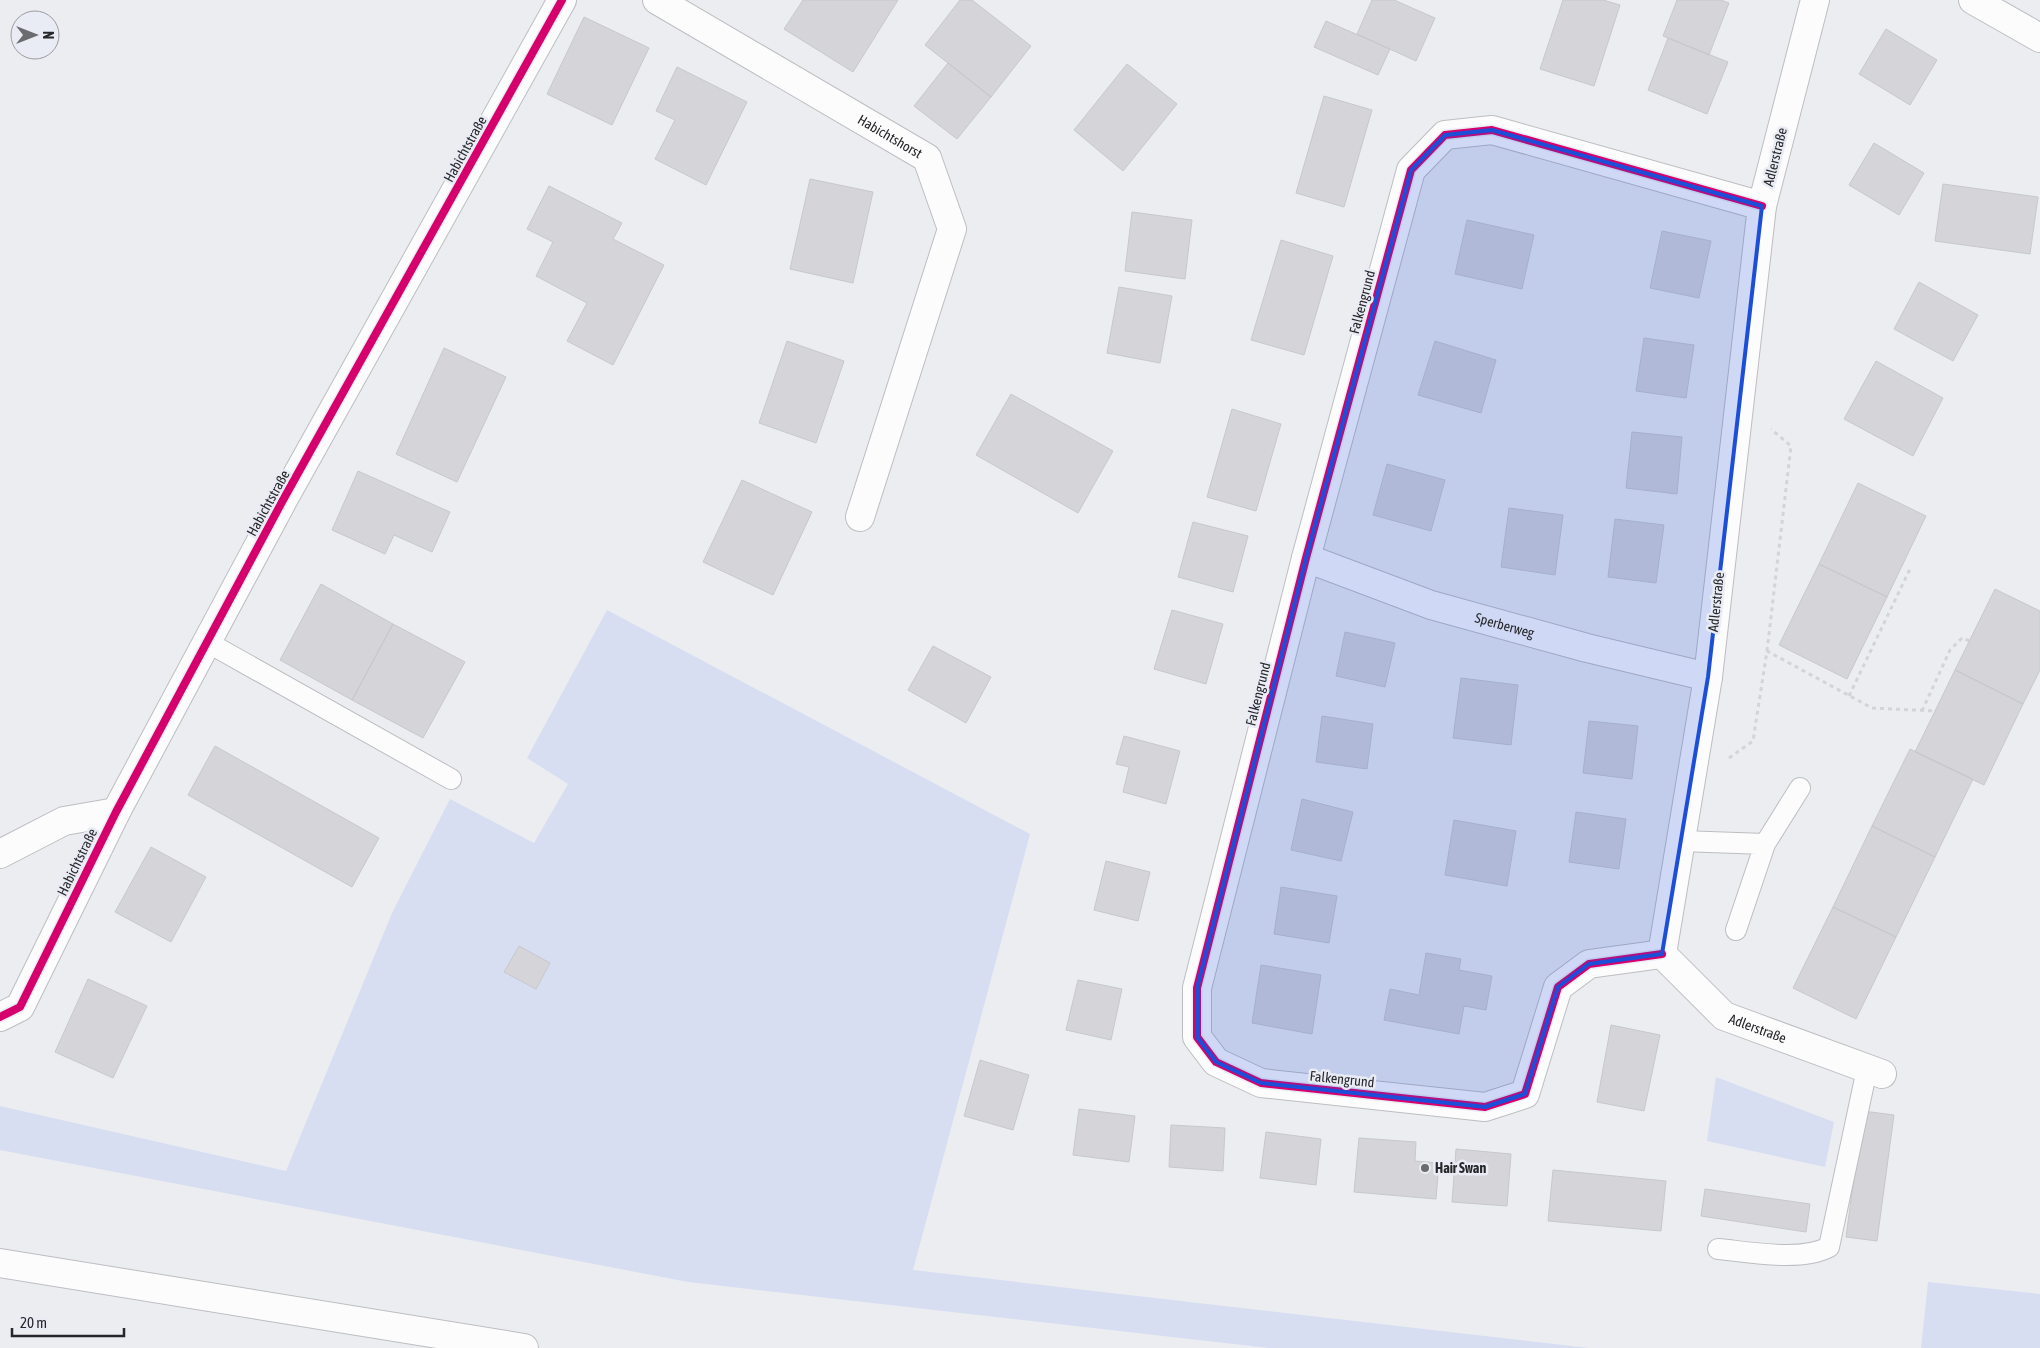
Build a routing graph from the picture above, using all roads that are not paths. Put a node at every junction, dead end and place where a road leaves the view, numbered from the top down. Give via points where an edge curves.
1 (562, 0) edge
2 (657, 0) edge
3 (1815, 0) edge
4 (1973, 0) edge
5 (2040, 38) edge
6 (1762, 206) junction
7 (860, 517) dead end
8 (1306, 558) junction
9 (207, 642) junction
10 (1708, 677) junction
11 (452, 779) dead end
12 (1800, 788) dead end
13 (116, 812) junction
14 (1681, 841) junction
15 (1765, 844) junction
16 (0, 854) edge
17 (1736, 930) dead end
18 (1662, 954) junction
19 (0, 1017) edge
20 (1874, 1071) joint
21 (1718, 1249) dead end
22 (0, 1263) edge
23 (524, 1348) edge

1 - 9 main road, Habichtstraße
2 - 7 main road, Habichtshorst via 928,158 952,229
3 - 6 main road, Adlerstraße
4 - 5 main road
6 - 8 main road, Falkengrund via 1492,130 1445,135 1412,170
6 - 10 main road, Adlerstraße
8 - 10 main road, Sperberweg via 1431,605
8 - 18 main road, Falkengrund via 1196,988 1197,1037 1216,1062 1261,1082 1485,1106 1526,1094 1558,987 1589,964
9 - 11 lane
9 - 13 main road, Habichtstraße
10 - 14 main road, Adlerstraße
12 - 15 lane
13 - 16 main road, Habichtstraße via 64,822
13 - 19 main road, Habichtstraße via 20,1007
14 - 15 lane
14 - 18 main road, Adlerstraße
15 - 17 lane
18 - 20 main road, Adlerstraße via 1724,1016
20 - 21 lane via 1829,1247 1802,1256
22 - 23 main road

